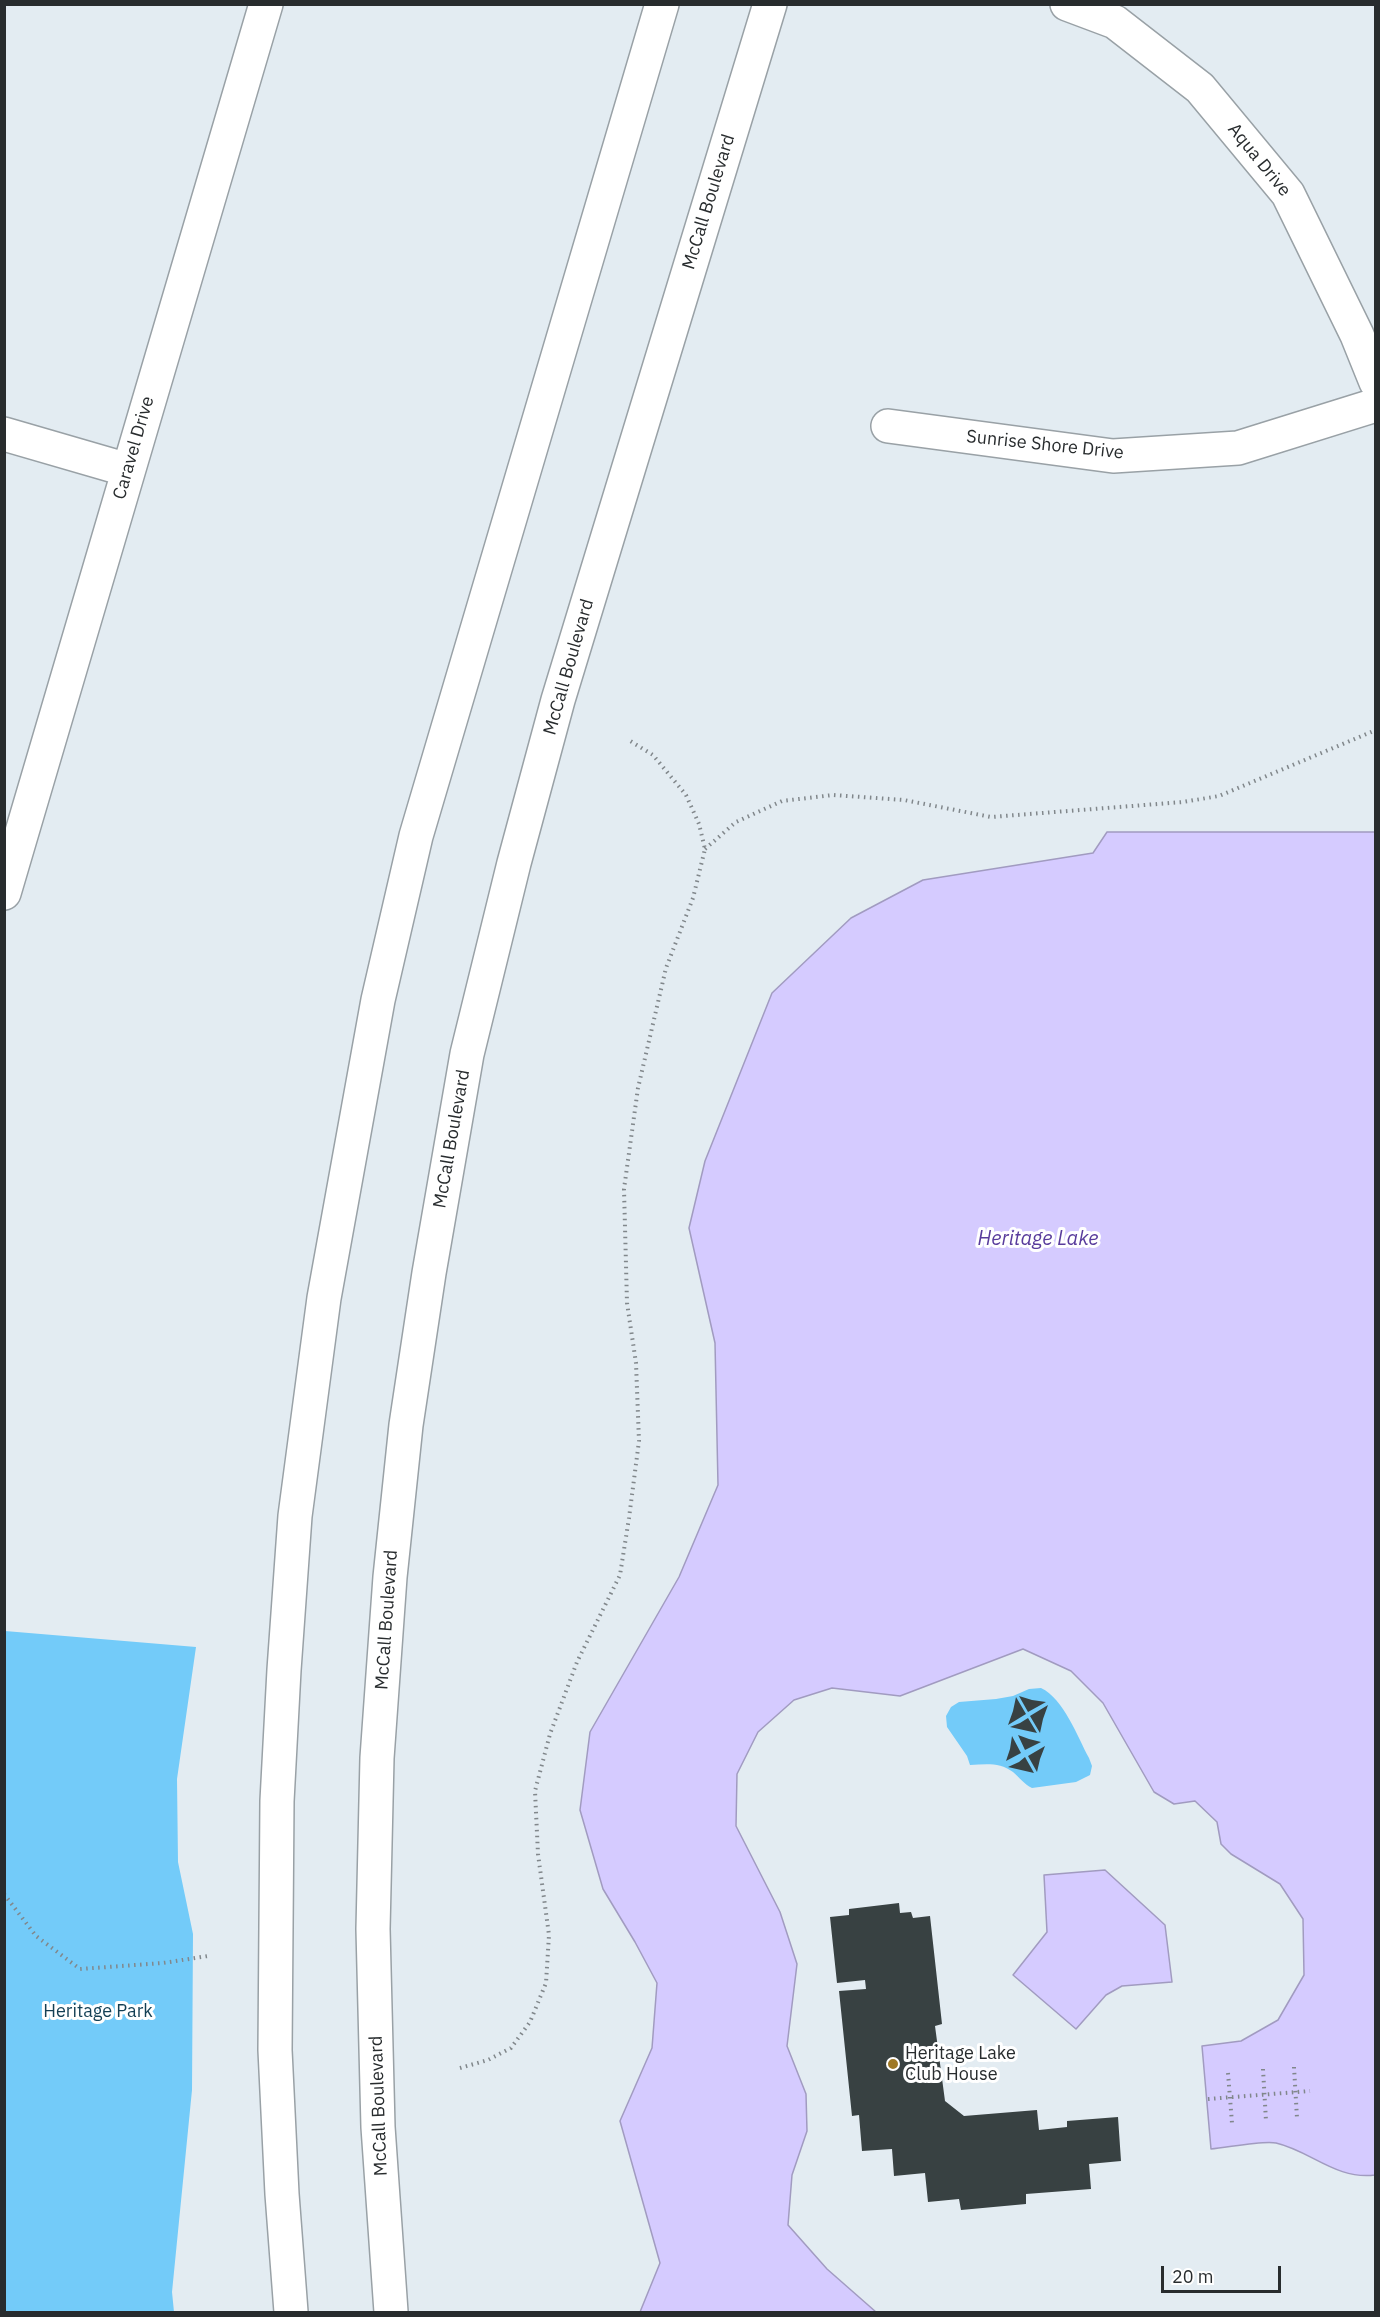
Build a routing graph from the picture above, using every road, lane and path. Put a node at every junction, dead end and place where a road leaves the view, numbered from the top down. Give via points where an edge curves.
1 (266, 4) edge
2 (662, 4) edge
3 (770, 4) edge
4 (1067, 4) edge
5 (1376, 382) edge
6 (1376, 405) edge
7 (888, 426) dead end
8 (4, 434) edge
9 (128, 470) junction
10 (1376, 730) edge
11 (627, 739) dead end
12 (705, 849) junction
13 (4, 893) edge
14 (4, 1894) edge
15 (208, 1956) dead end
16 (1294, 2067) dead end
17 (460, 2068) dead end
18 (1263, 2069) dead end
19 (1228, 2073) dead end
20 (1310, 2091) dead end
21 (1209, 2099) dead end
22 (1298, 2118) dead end
23 (1266, 2121) dead end
24 (1232, 2122) dead end
25 (291, 2313) edge
26 (391, 2313) edge

1 - 9 main road, Caravel Drive
2 - 25 main road via 416,836 378,1000 324,1298 295,1516 277,1801 275,2050
3 - 26 main road, McCall Boulevard via 558,700 514,863 467,1054 429,1273 406,1425 377,1758 373,1929 378,2127
4 - 5 main road, Aqua Drive via 1115,22 1200,88 1288,194 1357,334
6 - 7 main road, Sunrise Shore Drive via 1238,448 1113,456
8 - 9 main road
9 - 13 main road, Caravel Drive
10 - 12 path via 1219,796 991,817 904,800 833,795 782,801 736,822
11 - 12 path via 653,755 686,795
12 - 17 path via 693,898 666,968 638,1088 624,1189 627,1303 636,1363 639,1441 620,1575 577,1662 550,1734 535,1791 538,1854 549,1935 546,1983 530,2022 511,2048
14 - 15 path via 36,1935 80,1969 163,1964
16 - 22 path
18 - 23 path
19 - 24 path
20 - 21 path

